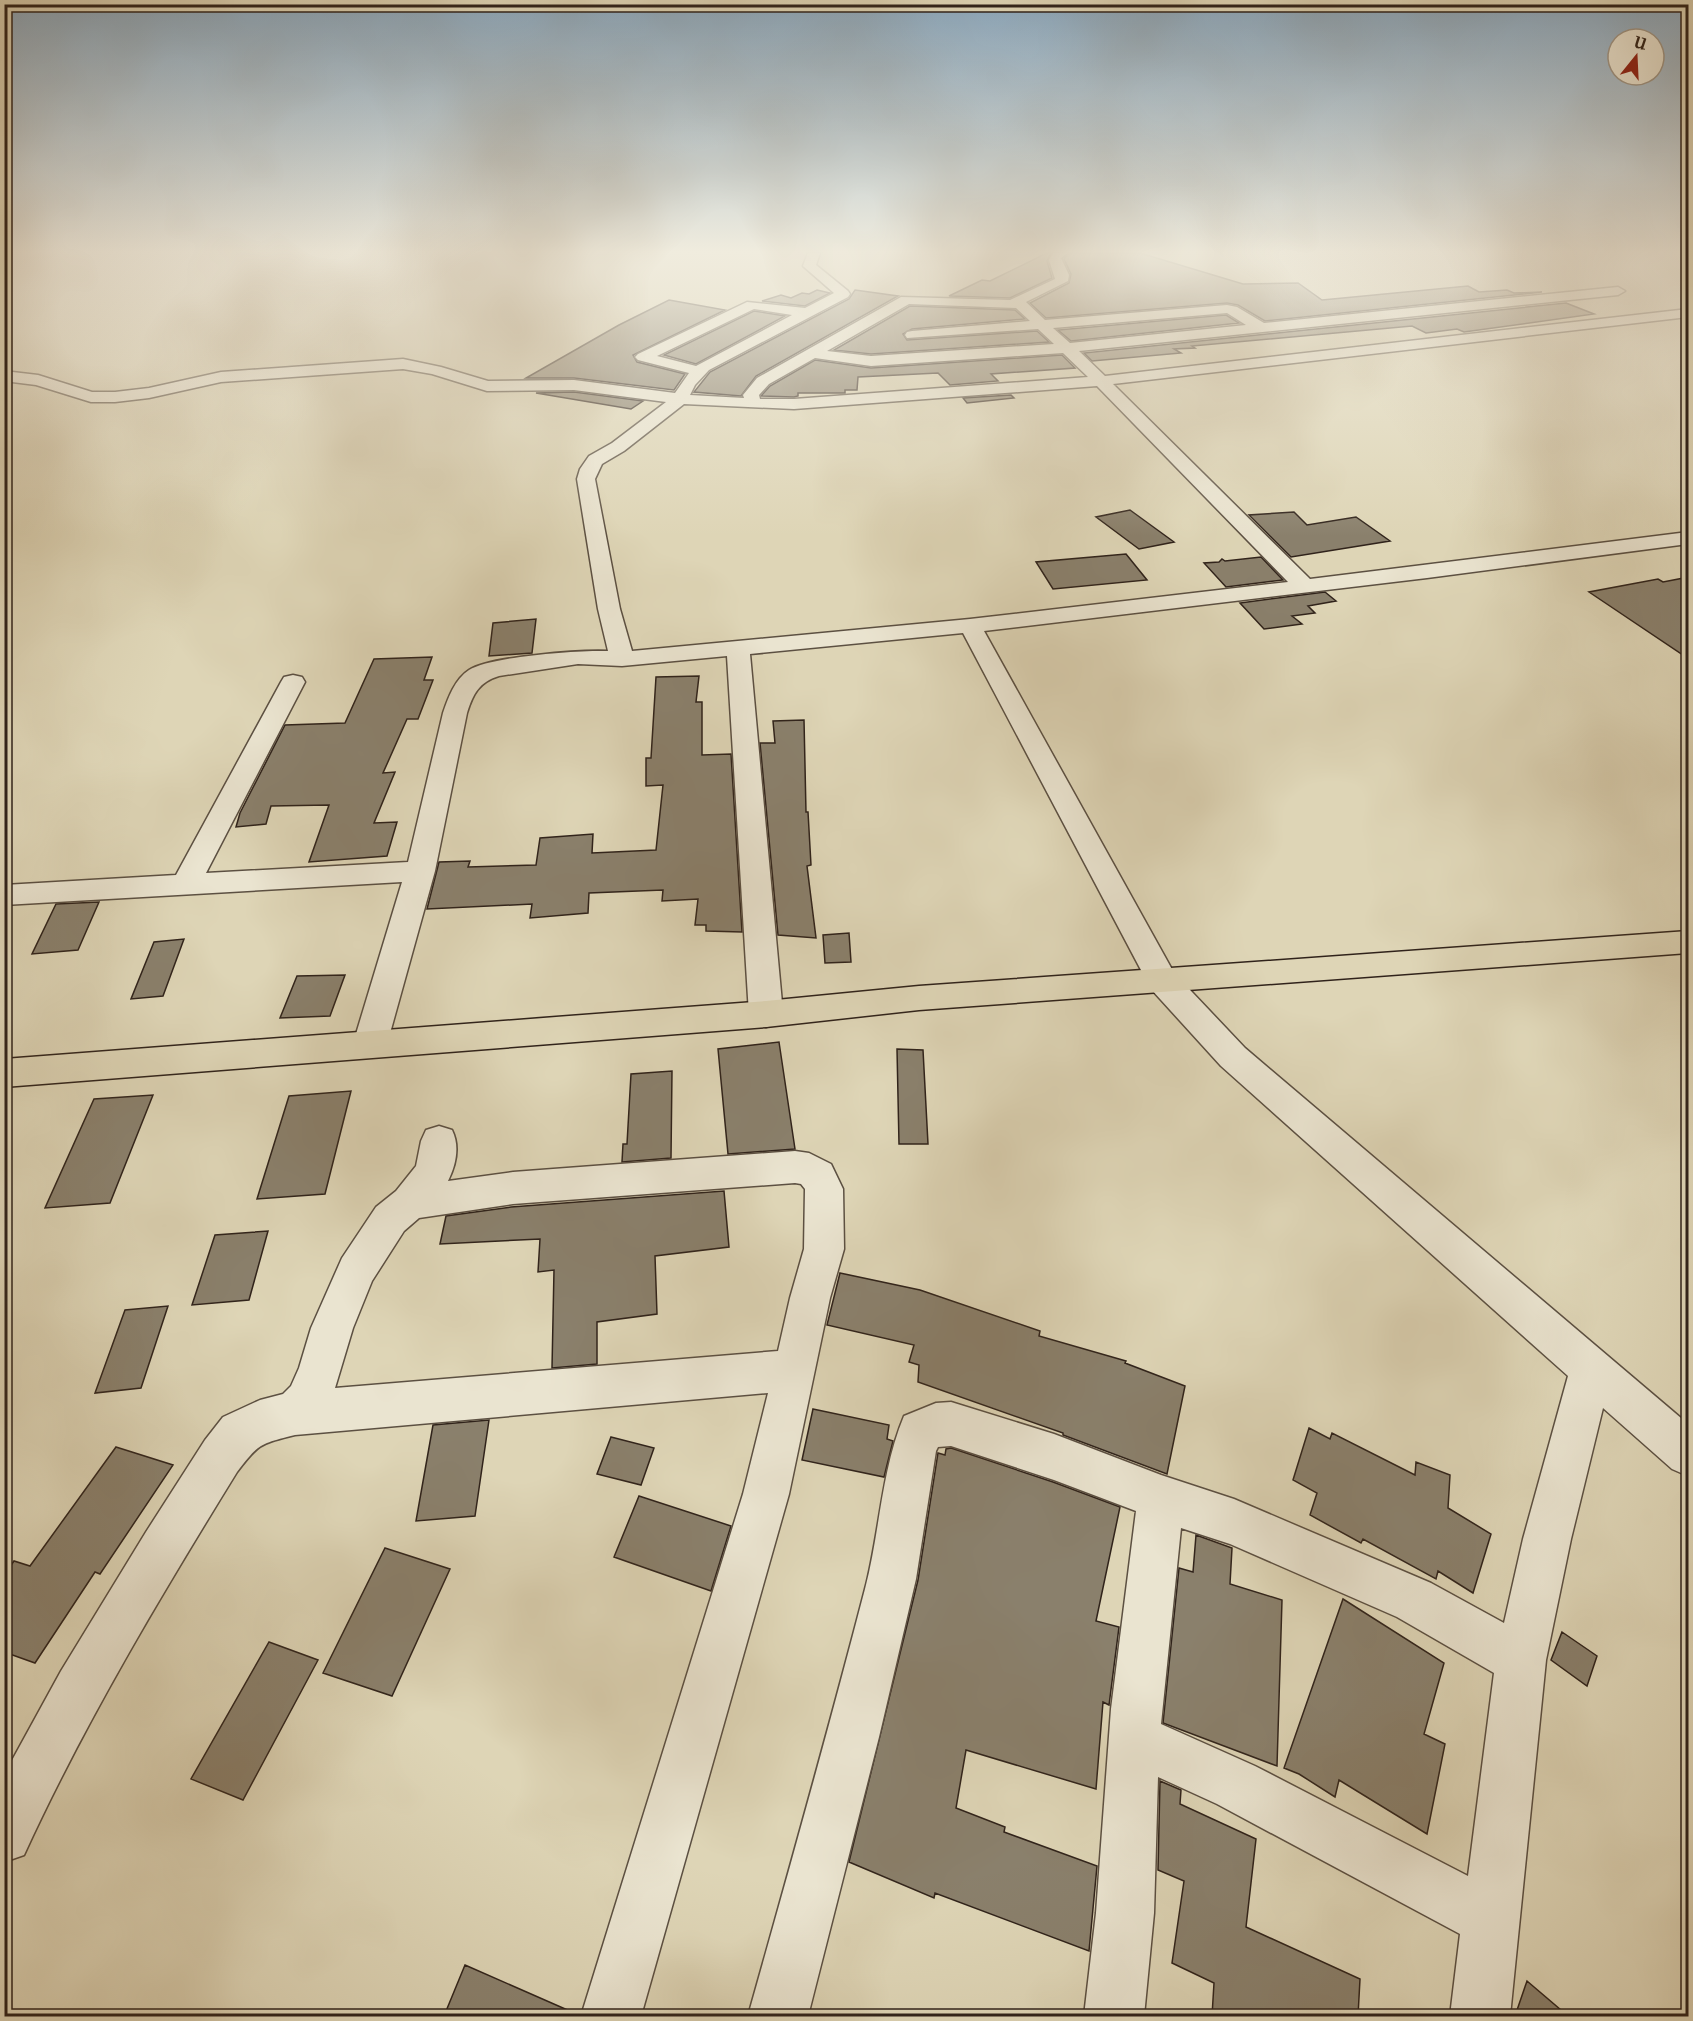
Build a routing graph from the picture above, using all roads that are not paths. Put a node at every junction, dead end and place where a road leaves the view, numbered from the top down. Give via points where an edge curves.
1 (663, 347) edge
2 (743, 347) edge
3 (824, 347) edge
4 (1074, 347) edge
5 (1291, 347) edge
6 (1388, 347) edge
7 (1067, 348) junction
8 (814, 353) junction
9 (1306, 357) junction
10 (698, 371) junction
11 (4, 376) edge
12 (1101, 381) junction
13 (680, 399) junction
14 (753, 405) junction
15 (1689, 538) edge
16 (1304, 586) junction
17 (970, 627) junction
18 (738, 649) junction
19 (622, 658) junction
20 (293, 682) dead end
21 (420, 871) junction
22 (186, 883) junction
23 (4, 895) edge
24 (1689, 942) edge
25 (1162, 981) junction
26 (766, 1014) junction
27 (370, 1044) junction
28 (4, 1073) edge
29 (439, 1141) dead end
30 (410, 1203) junction
31 (1592, 1368) junction
32 (795, 1370) junction
33 (295, 1413) junction
34 (1689, 1453) edge
35 (1161, 1498) junction
36 (1521, 1660) junction
37 (1134, 1739) junction
38 (4, 1835) edge
39 (1490, 1918) junction
40 (611, 2016) edge
41 (778, 2016) edge
42 (1114, 2016) edge
43 (1480, 2016) edge

1 - 10 street via 643,357
2 - 10 street
3 - 8 street
4 - 7 street
5 - 9 street
6 - 9 street
7 - 8 street via 871,361
7 - 12 street
8 - 14 street via 756,387 751,395
9 - 12 street
10 - 13 street
11 - 13 street via 38,380 91,397 115,397 221,377 403,364 487,386 574,385
12 - 14 street
12 - 16 street
13 - 14 street
13 - 19 street via 595,460 586,479 609,609
15 - 16 street
16 - 17 street
17 - 18 street
17 - 25 street
18 - 19 street
18 - 26 street
19 - 21 street via 578,657 496,669 479,674 470,682 455,713
20 - 22 street
21 - 22 street
21 - 27 street
22 - 23 street
24 - 25 highway
25 - 26 highway via 919,998
25 - 31 street via 1233,1057
26 - 27 highway
27 - 28 highway
29 - 30 street via 434,1171
30 - 32 street via 560,1183 751,1169 809,1169 824,1189 824,1249
30 - 33 street via 390,1219 356,1271 332,1328 319,1374 306,1401
31 - 34 street
31 - 36 street via 1547,1539
32 - 33 street
32 - 40 street via 766,1494
33 - 38 street via 260,1422 239,1433 221,1456 122,1612 67,1709
35 - 36 street via 1234,1522 1414,1600
35 - 37 street
35 - 41 street via 1054,1457 951,1424 920,1432 892,1579
36 - 39 street
37 - 39 street via 1236,1785
37 - 42 street via 1129,1860
39 - 43 street

